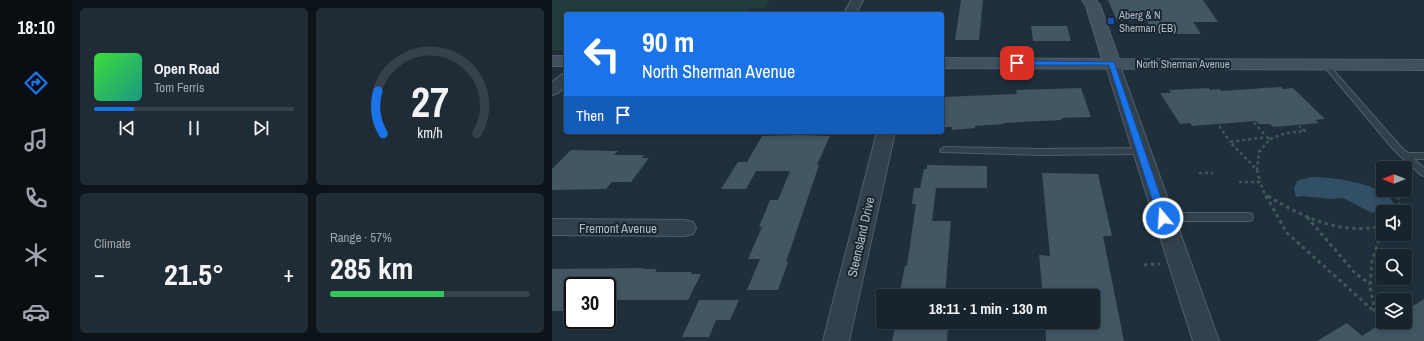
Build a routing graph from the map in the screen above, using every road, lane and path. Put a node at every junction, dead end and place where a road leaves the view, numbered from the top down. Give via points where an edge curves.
1 (857, 0) edge
2 (1092, 2) edge
3 (851, 12) edge
4 (552, 61) edge
5 (564, 61) edge
6 (944, 63) edge
7 (1112, 63) junction
8 (1324, 64) junction
9 (1424, 65) edge
10 (564, 80) edge
11 (552, 90) edge
12 (1250, 118) dead end
13 (1216, 121) dead end
14 (1299, 126) dead end
15 (886, 134) edge
16 (1267, 137) junction
17 (1270, 139) junction
18 (1230, 142) junction
19 (944, 150) dead end
20 (1141, 151) junction
21 (1405, 156) junction
22 (1424, 156) edge
23 (1257, 170) junction
24 (1199, 173) dead end
25 (1212, 173) dead end
26 (1424, 173) edge
27 (1239, 182) dead end
28 (1260, 182) junction
29 (1266, 195) junction
30 (1248, 217) dead end
31 (1307, 217) junction
32 (1163, 218) junction
33 (552, 227) edge
34 (685, 228) dead end
35 (1376, 228) edge
36 (1378, 241) edge
37 (1168, 264) dead end
38 (1144, 265) dead end
39 (1370, 284) junction
40 (836, 341) edge
41 (1206, 341) edge

1 - 3 street
2 - 7 street
4 - 5 street
6 - 7 street, North Sherman Avenue
7 - 8 street, North Sherman Avenue
7 - 20 street
8 - 9 street, North Sherman Avenue
8 - 21 lane
10 - 11 street
12 - 16 path
13 - 18 path
14 - 17 path via 1305,131 1286,133
15 - 40 street, Steensland Drive
16 - 17 path
16 - 18 path
17 - 23 path via 1259,152
18 - 23 path
19 - 20 lane
20 - 32 street
21 - 22 lane
21 - 26 lane
23 - 28 path
24 - 25 path
27 - 28 path
28 - 29 path
29 - 31 path
29 - 39 path via 1287,233 1375,312
30 - 32 lane
31 - 35 path via 1334,226
31 - 39 path via 1357,276
32 - 41 street
33 - 34 street, Fremont Avenue
36 - 39 path via 1372,261
37 - 38 path

